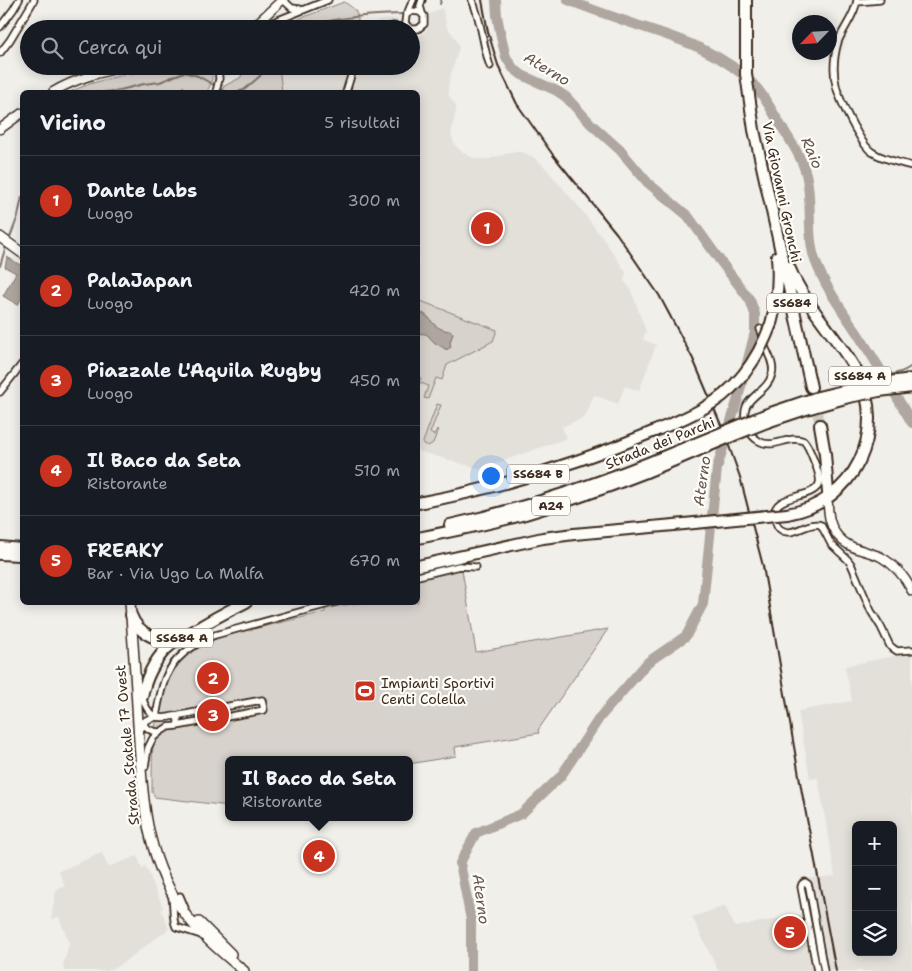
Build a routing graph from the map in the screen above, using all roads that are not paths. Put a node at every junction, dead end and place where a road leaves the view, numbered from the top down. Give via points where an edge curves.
1 (19, 0) edge
2 (34, 0) edge
3 (282, 0) edge
4 (328, 0) edge
5 (413, 0) edge
6 (419, 0) edge
7 (472, 0) edge
8 (746, 0) edge
9 (880, 0) edge
10 (857, 1) edge
11 (305, 9) junction
12 (407, 14) junction
13 (423, 15) junction
14 (22, 20) edge
15 (260, 20) edge
16 (273, 20) edge
17 (406, 20) edge
18 (20, 23) edge
19 (0, 28) edge
20 (420, 28) edge
21 (0, 53) edge
22 (490, 66) dead end
23 (91, 75) edge
24 (222, 75) edge
25 (351, 75) edge
26 (57, 90) edge
27 (217, 90) edge
28 (347, 90) edge
29 (20, 115) edge
30 (0, 130) edge
31 (912, 166) edge
32 (773, 218) junction
33 (1, 238) edge
34 (20, 252) edge
35 (760, 329) dead end
36 (20, 367) edge
37 (912, 379) edge
38 (811, 387) tunnel mouth
39 (912, 387) edge
40 (0, 392) edge
41 (848, 394) junction
42 (820, 425) tunnel mouth
43 (678, 455) junction
44 (828, 493) dead end
45 (420, 503) edge
46 (828, 504) dead end
47 (420, 531) edge
48 (420, 538) edge
49 (0, 547) edge
50 (20, 549) edge
51 (0, 554) edge
52 (20, 555) edge
53 (0, 561) edge
54 (20, 562) edge
55 (420, 566) edge
56 (476, 567) dead end
57 (420, 576) edge
58 (912, 592) edge
59 (130, 605) edge
60 (136, 605) edge
61 (240, 605) edge
62 (325, 605) edge
63 (131, 615) junction
64 (137, 626) junction
65 (183, 637) junction
66 (912, 650) edge
67 (142, 697) junction
68 (137, 711) junction
69 (156, 717) junction
70 (172, 717) junction
71 (143, 724) junction
72 (173, 726) junction
73 (139, 732) junction
74 (160, 732) junction
75 (145, 767) junction
76 (165, 880) junction
77 (180, 896) junction
78 (187, 916) junction
79 (174, 921) junction
80 (180, 928) junction
81 (205, 928) junction
82 (206, 938) junction
83 (245, 971) edge
84 (817, 971) edge
85 (824, 971) edge

1 - 19 street
2 - 14 street
3 - 11 street via 292,8
3 - 15 street
4 - 11 street
5 - 12 street
6 - 13 street
7 - 22 street
8 - 32 highway, Via Giovanni Gronchi / SS684 via 747,88
9 - 10 street
10 - 31 street via 839,41 834,65 841,104 870,151 882,158
11 - 16 street
12 - 13 street via 414,10
12 - 17 street
13 - 20 street
18 - 21 street
23 - 26 street
24 - 27 street
25 - 28 street
29 - 30 street
32 - 38 highway, Via Giovanni Gronchi / SS684
32 - 45 highway, SS684 B, bridge via 778,276 771,324 754,360 719,398 703,409 608,450 544,472
32 - 55 highway, SS684 A, bridge via 795,281 853,365 867,401 869,416 864,450 856,469 832,495 817,505 788,514 574,534
33 - 34 main road
35 - 66 street via 773,373 765,387 748,404 745,414 747,426 754,437 766,444 795,439 804,442 820,477 814,490 780,503 775,511 776,524 780,530 789,532 821,525 831,544 851,564 890,646 897,651
36 - 40 street
37 - 41 highway, Strada dei Parchi / A24, bridge via 881,383
39 - 41 highway, Strada dei Parchi / A24, bridge
41 - 43 highway, Strada dei Parchi / A24, bridge via 818,397 738,434
42 - 44 highway
43 - 47 highway, Strada dei Parchi / A24 via 540,502
43 - 48 highway, Strada dei Parchi / A24 via 653,470 575,498 472,528
46 - 58 street via 830,521 840,538 850,546 889,563 903,576
49 - 50 highway
51 - 52 highway
53 - 54 highway
56 - 57 street via 460,566
59 - 63 main road, Strada Statale 17 Ovest
60 - 64 main road, Strada Statale 17 Ovest
61 - 65 highway, SS684 A
62 - 69 street via 215,635 188,649 168,671
63 - 64 highway, SS684 A
63 - 68 main road, Strada Statale 17 Ovest
64 - 65 highway, SS684 A via 157,638 171,640
64 - 67 main road, Strada Statale 17 Ovest
65 - 67 highway, SS684 A via 158,659
67 - 69 street
67 - 71 main road, Strada Statale 17 Ovest
68 - 71 street
68 - 73 main road, Strada Statale 17 Ovest
69 - 70 street
69 - 71 street
70 - 72 street via 167,722
70 - 72 street via 178,718
70 - 72 street via 262,700 264,710
71 - 73 street
71 - 74 street via 149,730
71 - 75 main road, Strada Statale 17 Ovest
72 - 74 street
73 - 76 main road, Strada Statale 17 Ovest via 146,820
74 - 75 street via 150,744
75 - 77 main road, Strada Statale 17 Ovest via 152,826 165,866
76 - 78 main road, Strada Statale 17 Ovest
76 - 79 street via 173,903
77 - 78 street
77 - 81 main road, Strada Statale 17 Ovest
78 - 79 street via 178,916
78 - 80 street via 187,924
78 - 81 street
78 - 82 main road, Strada Statale 17 Ovest
79 - 80 street
80 - 82 street
81 - 83 main road, Strada Statale 17 Ovest
82 - 83 main road, Strada Statale 17 Ovest
84 - 85 street via 801,888 805,882 809,887

